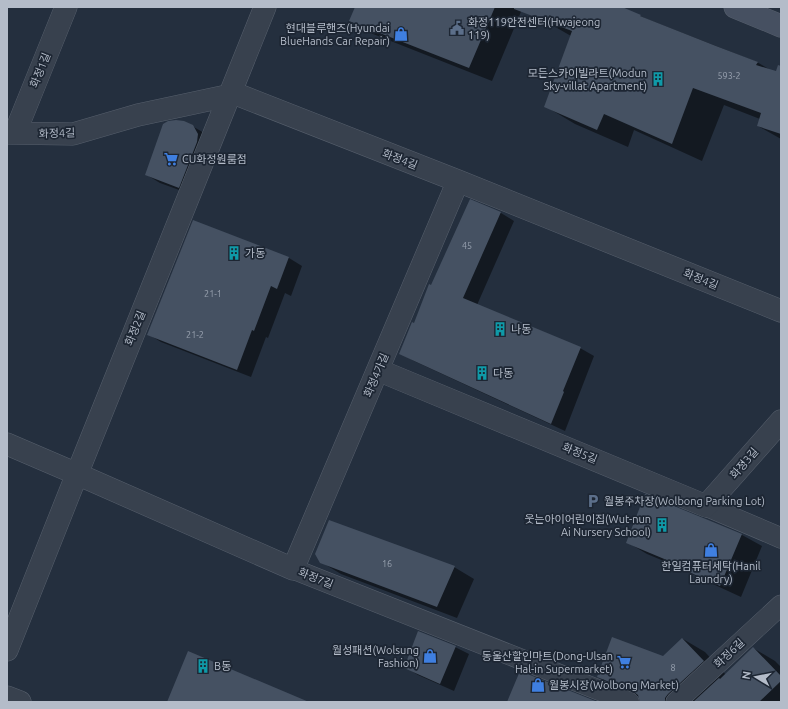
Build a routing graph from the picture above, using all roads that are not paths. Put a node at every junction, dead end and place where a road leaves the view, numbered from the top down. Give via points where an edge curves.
1 (66, 7) edge
2 (265, 7) edge
3 (735, 7) edge
4 (781, 26) edge
5 (228, 96) junction
6 (11, 133) edge
7 (458, 181) junction
8 (781, 311) edge
9 (378, 370) junction
10 (781, 421) edge
11 (7, 444) edge
12 (77, 474) junction
13 (706, 506) junction
14 (781, 538) edge
15 (293, 569) junction
16 (781, 605) edge
17 (7, 650) edge
18 (7, 697) edge
19 (20, 702) edge
20 (630, 702) edge
21 (676, 702) edge

1 - 6 street, 화정1길
2 - 5 street, 화정2길
3 - 4 main road
5 - 6 street, 화정4길 via 138,115 73,134
5 - 7 street, 화정4길 via 236,94
5 - 12 street, 화정2길
7 - 8 street, 화정4길
7 - 9 street, 화정4가길
9 - 13 street, 화정5길
9 - 15 street, 화정4가길
10 - 13 street, 화정3길
11 - 12 street, 화정7길
12 - 15 street, 화정7길
12 - 17 street, 화정2길
13 - 14 street, 화정5길
15 - 20 street, 화정7길
16 - 21 street, 화정6길
18 - 19 street

